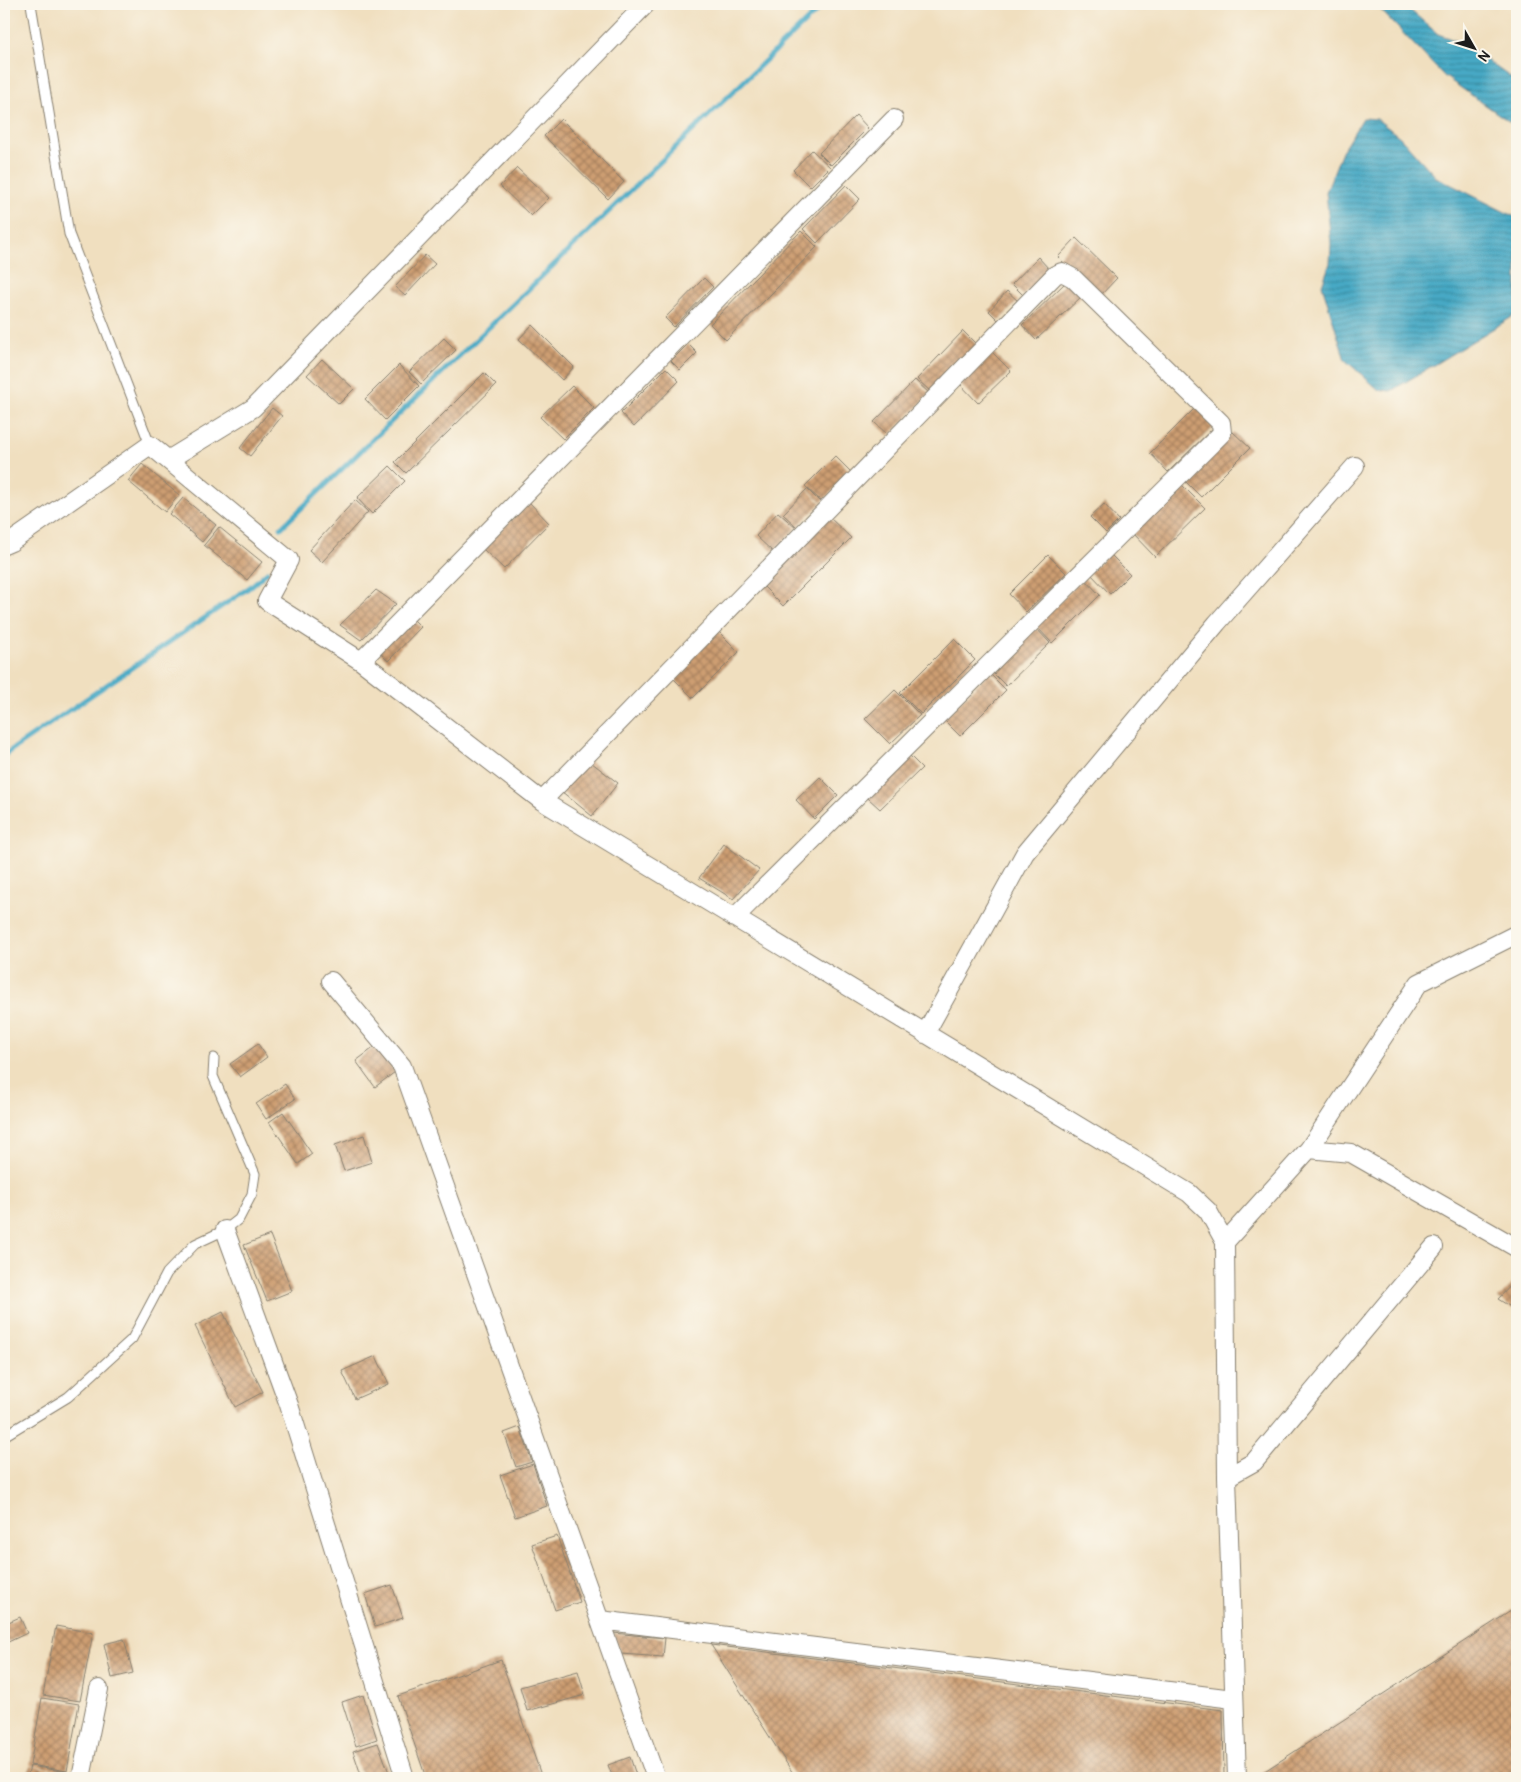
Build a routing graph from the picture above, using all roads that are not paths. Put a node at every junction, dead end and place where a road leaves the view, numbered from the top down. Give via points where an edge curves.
1 (31, 4) edge
2 (646, 4) edge
3 (894, 119) dead end
4 (150, 445) junction
5 (168, 460) junction
6 (1355, 466) dead end
7 (4, 545) edge
8 (360, 661) junction
9 (542, 801) junction
10 (734, 918) junction
11 (1517, 934) edge
12 (330, 981) dead end
13 (925, 1034) junction
14 (214, 1058) dead end
15 (1309, 1149) junction
16 (225, 1230) junction
17 (1225, 1242) junction
18 (1434, 1247) dead end
19 (1517, 1248) edge
20 (4, 1436) edge
21 (1227, 1477) junction
22 (600, 1620) junction
23 (99, 1689) dead end
24 (1233, 1700) junction
25 (81, 1778) edge
26 (405, 1778) edge
27 (656, 1778) edge
28 (1237, 1778) edge

1 - 4 lane via 69,234
2 - 5 street via 253,408
3 - 8 street
4 - 5 street
4 - 7 street
5 - 8 street via 289,560 267,601
6 - 13 street via 1217,623 1024,852
8 - 9 street
9 - 10 street
9 - 10 street via 1055,275 1062,272 1073,278 1222,423 1222,433
10 - 13 street
11 - 15 street via 1419,984
12 - 22 street via 402,1066
13 - 17 street via 1189,1192 1208,1211
14 - 16 lane via 213,1076 254,1174 252,1194 239,1219
15 - 17 street
15 - 19 street via 1351,1153
16 - 20 lane via 195,1244 168,1273 132,1339 68,1397
16 - 26 street via 289,1406
17 - 21 street
18 - 21 street via 1254,1462
21 - 24 street
22 - 24 street
22 - 27 street
23 - 25 street
24 - 28 street

